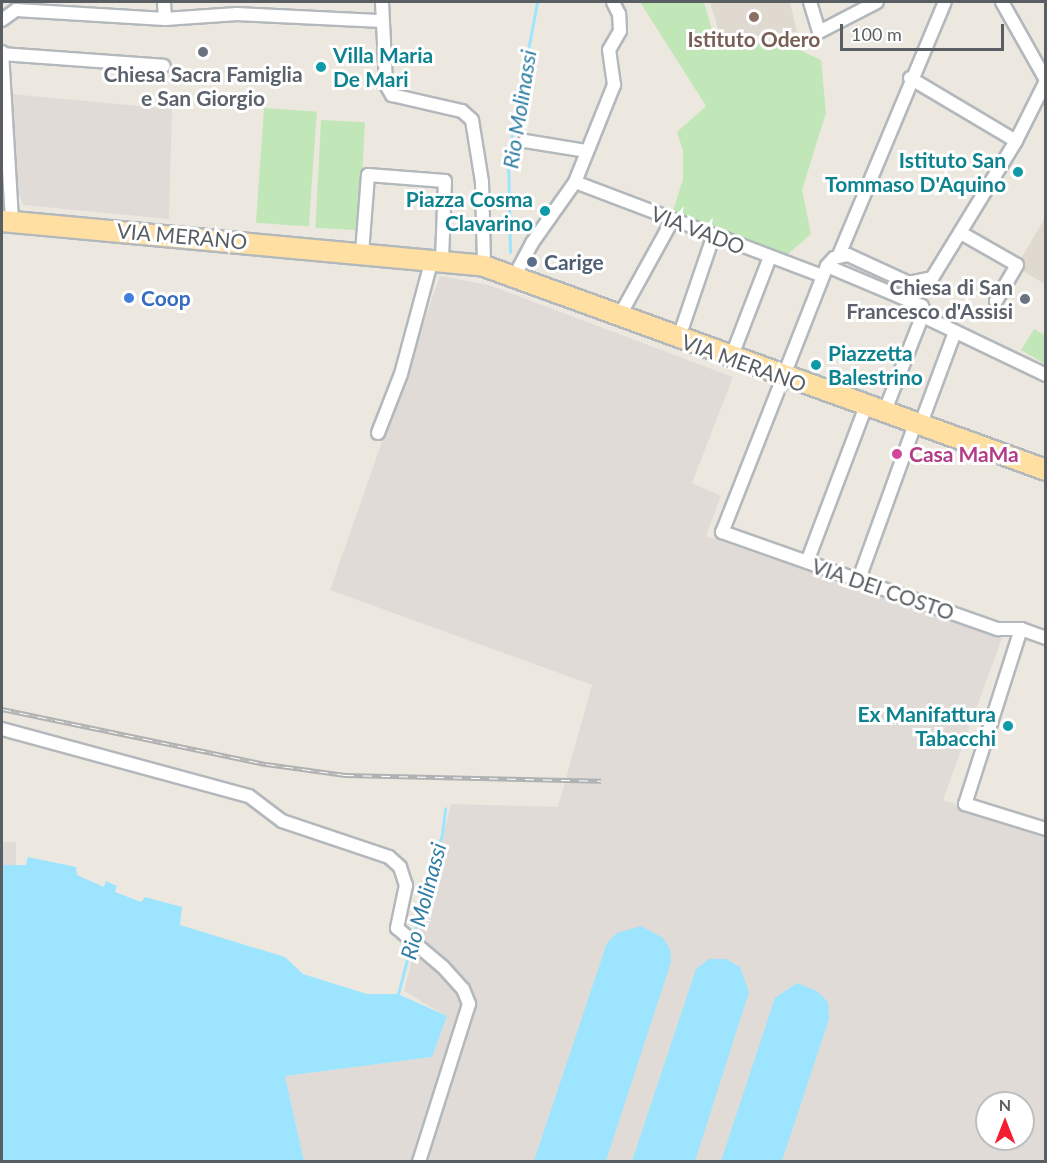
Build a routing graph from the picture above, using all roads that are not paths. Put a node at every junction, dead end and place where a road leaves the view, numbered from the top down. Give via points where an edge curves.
1 (164, 2) edge
2 (382, 2) edge
3 (613, 2) edge
4 (810, 2) edge
5 (877, 2) edge
6 (945, 2) edge
7 (1002, 2) edge
8 (165, 19) junction
9 (2, 20) edge
10 (382, 21) junction
11 (2, 53) edge
12 (164, 66) dead end
13 (910, 78) junction
14 (1046, 81) edge
15 (525, 141) dead end
16 (1016, 141) junction
17 (587, 151) junction
18 (575, 182) junction
19 (7, 220) edge
20 (672, 221) junction
21 (961, 233) junction
22 (713, 237) junction
23 (362, 253) junction
24 (839, 255) junction
25 (770, 257) junction
26 (437, 260) junction
27 (484, 266) junction
28 (824, 271) junction
29 (514, 277) junction
30 (996, 301) dead end
31 (924, 312) junction
32 (619, 317) junction
33 (955, 332) junction
34 (678, 340) junction
35 (731, 358) junction
36 (1046, 375) edge
37 (781, 376) junction
38 (875, 409) junction
39 (917, 425) junction
40 (378, 433) dead end
41 (1046, 470) edge
42 (807, 562) junction
43 (859, 579) junction
44 (1021, 629) junction
45 (1046, 638) edge
46 (2, 729) edge
47 (1046, 830) edge
48 (419, 1161) edge

1 - 8 street
2 - 10 street
3 - 17 street via 619,14 620,31 609,50 614,85
4 - 5 street via 819,32
6 - 13 street
7 - 14 street
8 - 9 street via 16,10
8 - 10 street via 237,14
10 - 27 street via 386,86 392,95 462,111 472,120 482,182
11 - 12 street
11 - 19 street
13 - 16 street
13 - 24 street
14 - 16 street
15 - 17 street
16 - 21 street
17 - 18 street
18 - 20 street, VIA VADO
18 - 29 street via 532,243
19 - 23 main road, VIA MERANO
20 - 22 street, VIA VADO
20 - 32 street
21 - 24 street via 936,273 922,283 909,283 848,255
21 - 30 street via 1017,265
22 - 25 street, VIA VADO
22 - 34 street
23 - 26 main road, VIA MERANO
23 - 26 street via 368,175 446,181
24 - 28 street
25 - 28 street, VIA VADO
25 - 35 street
26 - 27 main road, VIA MERANO
26 - 40 street
27 - 29 main road, VIA MERANO
28 - 31 street, VIA VADO via 922,306
28 - 37 street
29 - 32 main road, VIA MERANO
31 - 33 street, VIA VADO via 927,318
31 - 38 street
32 - 34 main road, VIA MERANO
33 - 36 street, VIA VADO
33 - 39 street
34 - 35 main road, VIA MERANO
35 - 37 main road, VIA MERANO
37 - 38 main road, VIA MERANO via 805,378
37 - 42 street, VIA DEI COSTO via 722,532
38 - 39 main road, VIA MERANO
38 - 42 street
39 - 41 main road, VIA MERANO
39 - 43 street
42 - 43 street, VIA DEI COSTO
43 - 44 street, VIA DEI COSTO via 998,629
44 - 45 street, VIA DEI COSTO
44 - 47 street via 965,804
46 - 48 street via 249,796 282,821 389,857 405,876 396,924 463,989 469,1004

